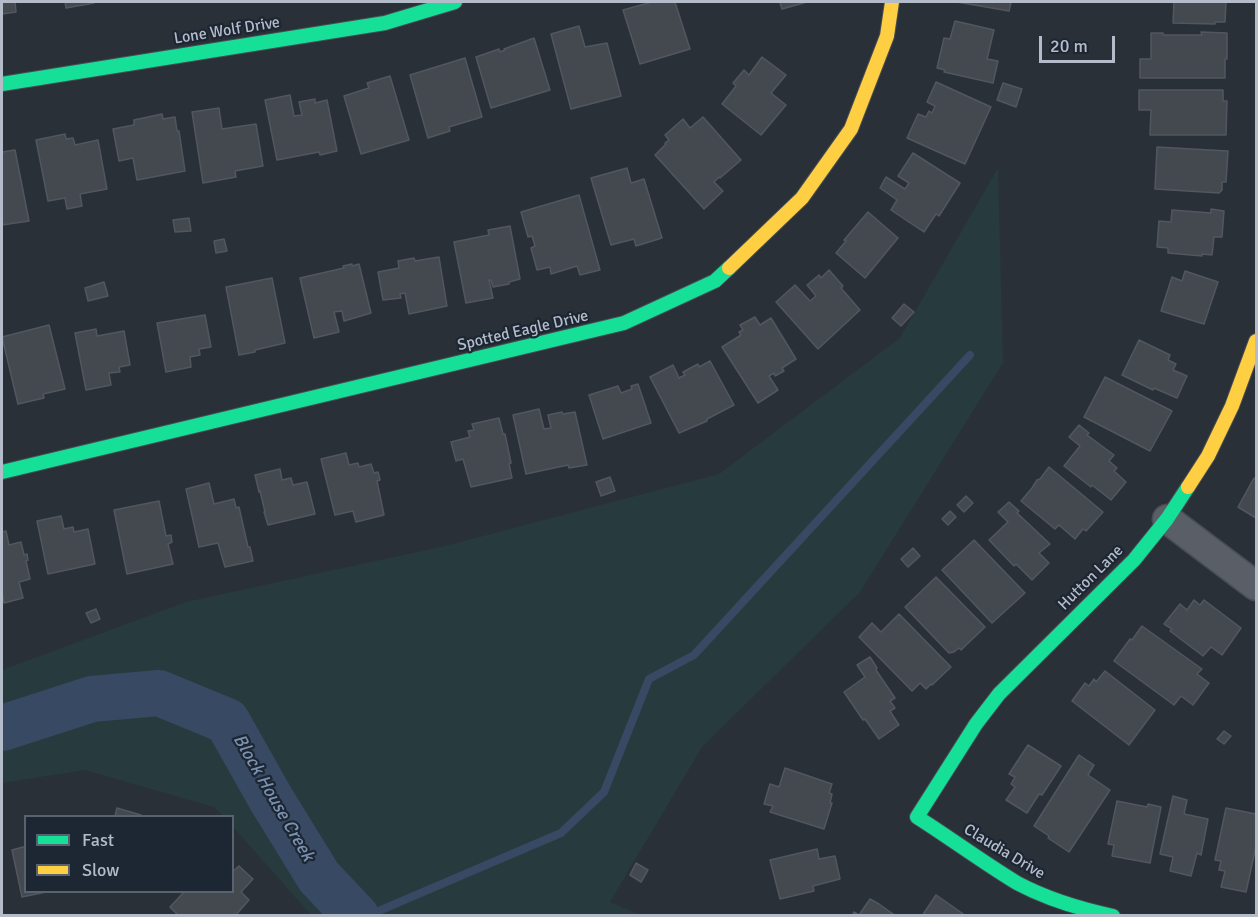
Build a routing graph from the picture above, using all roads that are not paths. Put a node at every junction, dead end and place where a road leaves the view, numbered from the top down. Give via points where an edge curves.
1 (455, 2) edge
2 (892, 2) edge
3 (2, 84) edge
4 (1257, 341) edge
5 (2, 472) edge
6 (1167, 519) junction
7 (1257, 586) edge
8 (917, 817) joint
9 (1113, 915) edge

1 - 3 street, Lone Wolf Drive via 385,23
2 - 5 street, Spotted Eagle Drive via 886,36 851,129 802,198 715,281 624,323
4 - 6 street, Hutton Lane via 1208,456
6 - 7 street
6 - 8 street, Hutton Lane via 1134,560 999,694
8 - 9 street, Claudia Drive via 1018,883 1052,899

